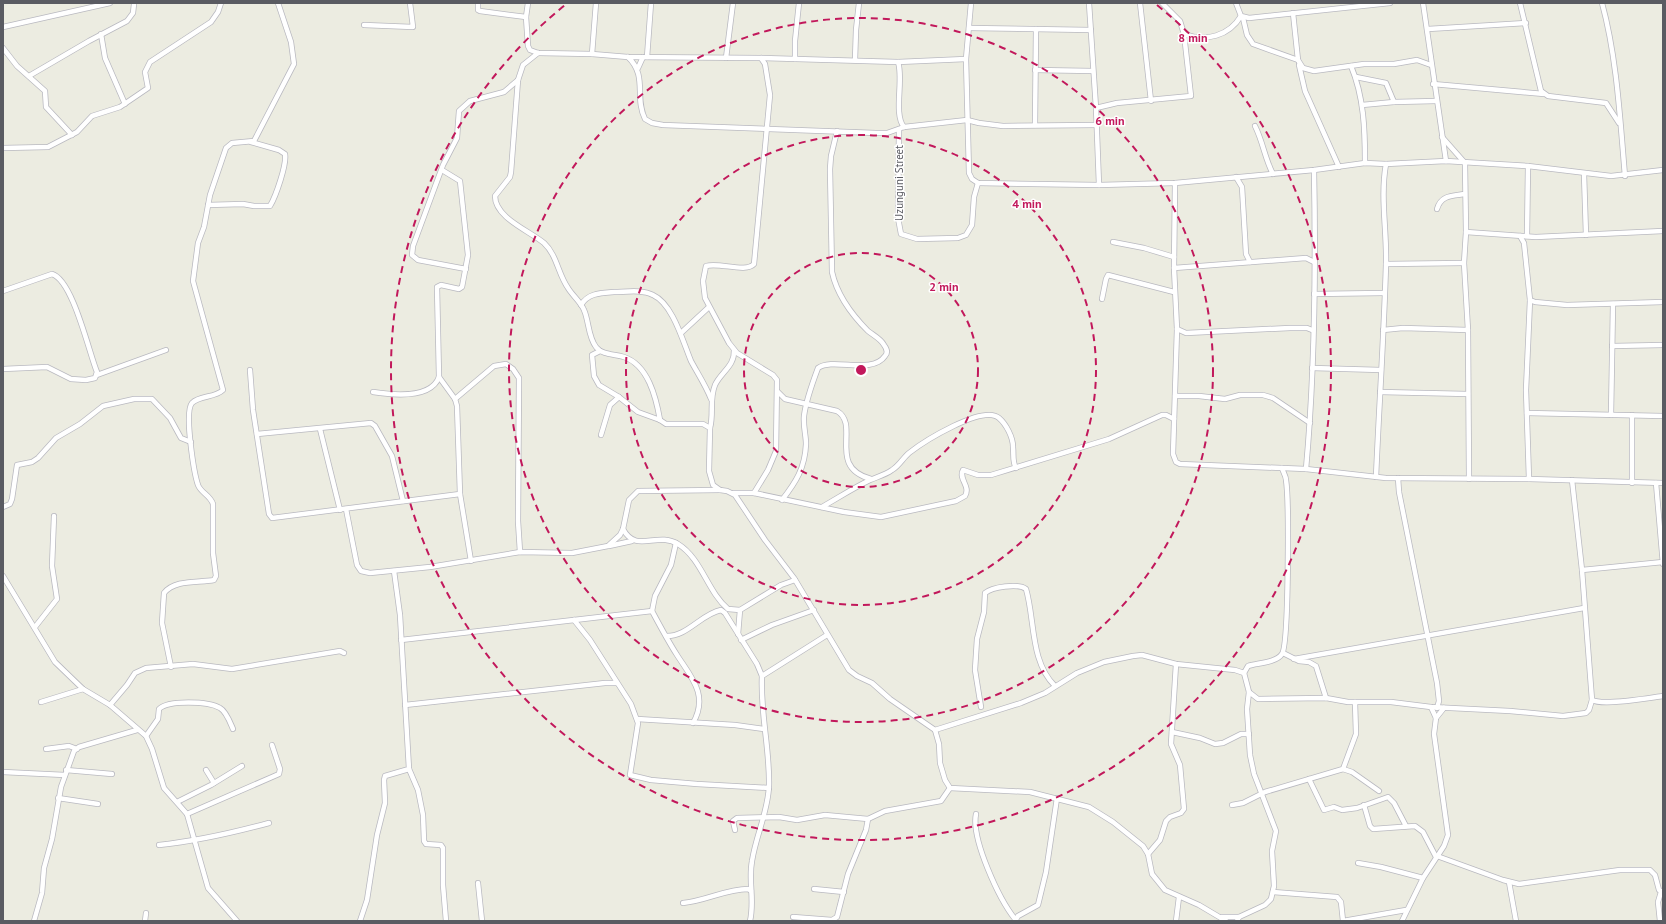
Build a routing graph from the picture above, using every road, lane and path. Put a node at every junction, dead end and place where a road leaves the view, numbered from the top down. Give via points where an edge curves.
1 (110, 3) edge
2 (140, 3) edge
3 (221, 3) edge
4 (278, 3) edge
5 (410, 3) edge
6 (478, 3) edge
7 (528, 3) edge
8 (596, 3) edge
9 (651, 3) edge
10 (733, 3) edge
11 (799, 3) edge
12 (859, 3) edge
13 (971, 3) edge
14 (1089, 3) edge
15 (1140, 3) edge
16 (1162, 3) edge
17 (1236, 3) edge
18 (1390, 3) edge
19 (1423, 3) edge
20 (1520, 3) edge
21 (1602, 3) edge
22 (134, 4) edge
23 (1346, 5) edge
24 (1293, 13) junction
25 (526, 17) junction
26 (1242, 17) junction
27 (1526, 23) junction
28 (364, 25) dead end
29 (3, 27) edge
30 (969, 28) junction
31 (1036, 29) junction
32 (1428, 29) junction
33 (1091, 30) junction
34 (101, 34) junction
35 (1184, 34) junction
36 (3, 48) edge
37 (538, 53) junction
38 (592, 54) junction
39 (645, 57) junction
40 (628, 58) junction
41 (726, 58) junction
42 (761, 58) junction
43 (966, 58) junction
44 (796, 59) junction
45 (855, 60) junction
46 (898, 62) junction
47 (1298, 62) junction
48 (1431, 65) junction
49 (1351, 66) junction
50 (638, 68) junction
51 (1036, 70) junction
52 (1307, 70) junction
53 (1093, 71) junction
54 (1301, 75) junction
55 (29, 76) junction
56 (1356, 77) junction
57 (518, 80) junction
58 (1434, 84) junction
59 (1544, 94) junction
60 (1150, 101) junction
61 (1436, 101) junction
62 (1394, 102) junction
63 (125, 104) junction
64 (1362, 105) junction
65 (1096, 108) junction
66 (967, 120) junction
67 (1619, 123) junction
68 (1036, 125) junction
69 (1096, 125) junction
70 (1255, 126) dead end
71 (904, 127) junction
72 (768, 128) junction
73 (899, 130) junction
74 (837, 131) junction
75 (72, 135) junction
76 (1442, 137) junction
77 (250, 142) junction
78 (3, 148) edge
79 (1446, 161) junction
80 (1365, 163) junction
81 (1465, 163) junction
82 (1386, 164) junction
83 (1339, 166) junction
84 (1528, 166) junction
85 (442, 170) junction
86 (1314, 170) junction
87 (1663, 170) edge
88 (1273, 174) junction
89 (1584, 174) junction
90 (1625, 176) junction
91 (1236, 177) junction
92 (978, 183) junction
93 (1175, 183) junction
94 (1099, 185) junction
95 (1465, 194) junction
96 (208, 205) junction
97 (1437, 209) dead end
98 (1663, 231) edge
99 (1466, 232) junction
100 (1586, 235) junction
101 (1520, 236) junction
102 (1527, 236) junction
103 (1112, 242) dead end
104 (1174, 257) junction
105 (1250, 262) junction
106 (1314, 262) junction
107 (1464, 263) junction
108 (1386, 264) junction
109 (1174, 268) junction
110 (466, 269) junction
111 (3, 291) edge
112 (1174, 292) junction
113 (1384, 293) junction
114 (1314, 294) junction
115 (1102, 299) dead end
116 (1530, 300) junction
117 (1663, 302) edge
118 (1613, 304) junction
119 (581, 305) junction
120 (709, 307) junction
121 (1177, 329) junction
122 (1312, 330) junction
123 (1383, 330) junction
124 (1468, 330) junction
125 (681, 333) junction
126 (1663, 345) edge
127 (1612, 346) junction
128 (166, 350) dead end
129 (734, 350) junction
130 (600, 351) junction
131 (1312, 368) junction
132 (3, 369) edge
133 (250, 370) dead end
134 (1381, 370) junction
135 (97, 375) junction
136 (439, 377) junction
137 (373, 392) dead end
138 (778, 392) junction
139 (1380, 392) junction
140 (1468, 394) junction
141 (1175, 396) junction
142 (619, 397) junction
143 (455, 399) junction
144 (711, 399) junction
145 (785, 399) junction
146 (806, 404) junction
147 (777, 406) junction
148 (1527, 414) junction
149 (1611, 415) junction
150 (1632, 415) junction
151 (1663, 416) edge
152 (1174, 419) junction
153 (660, 420) junction
154 (1310, 423) junction
155 (710, 428) junction
156 (320, 429) junction
157 (257, 434) junction
158 (601, 435) dead end
159 (191, 442) junction
160 (1016, 468) junction
161 (1282, 468) junction
162 (1306, 469) junction
163 (1376, 477) junction
164 (1398, 478) junction
165 (871, 479) junction
166 (1469, 479) junction
167 (1529, 479) junction
168 (1572, 480) junction
169 (1632, 483) junction
170 (1656, 483) junction
171 (1663, 483) edge
172 (720, 490) junction
173 (730, 492) junction
174 (460, 494) junction
175 (754, 494) junction
176 (782, 500) junction
177 (403, 501) junction
178 (3, 507) edge
179 (822, 507) junction
180 (346, 509) junction
181 (340, 510) junction
182 (54, 516) dead end
183 (623, 529) junction
184 (632, 541) junction
185 (676, 543) junction
186 (608, 546) junction
187 (520, 552) junction
188 (471, 561) junction
189 (1663, 563) edge
190 (1582, 570) junction
191 (394, 571) junction
192 (3, 576) edge
193 (795, 580) junction
194 (1584, 608) junction
195 (740, 610) junction
196 (814, 610) junction
197 (652, 611) junction
198 (574, 620) junction
199 (35, 627) junction
200 (827, 635) junction
201 (666, 636) junction
202 (738, 636) junction
203 (1428, 636) junction
204 (401, 640) junction
205 (741, 640) junction
206 (344, 653) dead end
207 (1283, 653) junction
208 (1294, 659) junction
209 (1176, 664) junction
210 (170, 667) junction
211 (1244, 673) junction
212 (762, 676) junction
213 (617, 683) junction
214 (1055, 686) junction
215 (83, 689) junction
216 (1249, 692) junction
217 (1663, 696) edge
218 (1326, 698) junction
219 (1592, 700) junction
220 (41, 702) dead end
221 (1355, 702) junction
222 (110, 705) junction
223 (405, 705) junction
224 (981, 707) dead end
225 (1431, 708) junction
226 (1437, 708) junction
227 (1444, 708) junction
228 (1436, 718) junction
229 (637, 719) junction
230 (693, 723) junction
231 (233, 728) dead end
232 (764, 729) junction
233 (137, 730) junction
234 (935, 730) junction
235 (1172, 732) junction
236 (1249, 734) junction
237 (146, 736) junction
238 (272, 745) dead end
239 (46, 749) dead end
240 (77, 749) junction
241 (242, 766) dead end
242 (409, 769) junction
243 (1343, 769) junction
244 (206, 770) dead end
245 (3, 772) edge
246 (66, 772) junction
247 (112, 774) dead end
248 (1309, 779) junction
249 (214, 783) junction
250 (769, 788) junction
251 (950, 788) junction
252 (1379, 791) dead end
253 (1261, 794) junction
254 (58, 798) junction
255 (1057, 798) junction
256 (177, 802) junction
257 (98, 804) dead end
258 (1232, 805) dead end
259 (1364, 805) junction
260 (187, 814) junction
261 (976, 814) dead end
262 (764, 818) junction
263 (868, 819) junction
264 (269, 823) dead end
265 (1406, 826) junction
266 (735, 830) dead end
267 (194, 842) junction
268 (159, 846) dead end
269 (1148, 854) junction
270 (1437, 857) junction
271 (1358, 863) dead end
272 (1423, 878) junction
273 (1509, 882) junction
274 (478, 883) dead end
275 (814, 889) dead end
276 (751, 891) junction
277 (844, 892) junction
278 (1273, 892) junction
279 (1662, 892) edge
280 (1179, 897) junction
281 (683, 903) dead end
282 (1406, 910) junction
283 (146, 914) dead end
284 (793, 917) dead end
285 (1221, 917) junction
286 (1238, 919) edge
287 (1015, 920) edge
288 (34, 921) edge
289 (145, 921) edge
290 (237, 921) edge
291 (360, 921) edge
292 (446, 921) edge
293 (482, 921) edge
294 (750, 921) edge
295 (1176, 921) edge
296 (1226, 921) edge
297 (1343, 921) edge
298 (1402, 921) edge
299 (1516, 921) edge
300 (1660, 921) edge

1 - 29 street
2 - 22 street
3 - 63 street via 211,22 150,62 145,72 148,88
4 - 77 street via 292,42 294,64 260,132 254,141
5 - 28 street via 413,27
6 - 25 street via 480,11
7 - 25 street
8 - 38 street
9 - 39 street
10 - 41 street
11 - 44 street
12 - 45 street
13 - 30 street
14 - 33 street
15 - 60 street
16 - 35 street via 1180,21
17 - 26 street
18 - 23 street
19 - 32 street
20 - 27 street
21 - 67 street via 1617,88
22 - 34 street via 133,13 127,21
23 - 24 street
24 - 26 street
24 - 47 street
25 - 37 street via 529,48
26 - 35 street via 1234,26 1217,35 1193,37
26 - 47 street via 1253,44
27 - 32 street
27 - 59 street via 1541,92
30 - 31 street
30 - 43 street
31 - 33 street
31 - 51 street
32 - 48 street
33 - 53 street
34 - 55 street
34 - 63 street via 105,58
35 - 60 street via 1191,96
36 - 55 street via 10,59
37 - 38 street
37 - 57 street via 523,65
38 - 40 street
39 - 40 street
39 - 41 street
39 - 50 street
40 - 50 street
41 - 42 street
42 - 44 street
42 - 72 street via 765,64 770,95
43 - 46 street
43 - 66 street
44 - 45 street
45 - 46 street
46 - 71 street via 901,89 899,117
47 - 52 street
47 - 54 street
48 - 49 street via 1417,60
48 - 58 street
49 - 52 street via 1319,71
49 - 56 street
50 - 72 street via 642,113 645,119 652,123
51 - 53 street
51 - 68 street
52 - 54 street
53 - 65 street
54 - 83 street via 1304,91
55 - 75 street via 45,91 48,109
56 - 62 street via 1386,83
56 - 64 street
57 - 85 street via 504,92 480,97 464,105 459,111 457,138
57 - 119 street via 512,172 495,196 495,201 517,226 545,244 567,288
58 - 59 street
58 - 61 street
59 - 67 street via 1606,103
60 - 65 street via 1118,103
61 - 62 street
61 - 76 street
62 - 64 street
63 - 75 street via 92,116
64 - 80 street
65 - 69 street
66 - 68 street via 1002,126
66 - 71 street
66 - 92 street via 969,173
67 - 90 street
68 - 69 street
69 - 94 street
70 - 88 street
71 - 73 street
72 - 74 street
72 - 120 street via 754,264 747,267 717,264 706,266 703,290
73 - 74 street via 876,133
73 - 92 street, Uzunguni Street via 898,218 901,234 917,239 958,238 966,235 972,226 974,197
74 - 146 street via 830,156 831,254 834,282 845,305 887,351 886,356 873,363 822,365 818,368
75 - 78 street via 48,147
76 - 79 street
76 - 81 street
77 - 96 street via 232,143 228,146
77 - 96 street via 285,154 286,159 270,206
79 - 81 street
79 - 82 street
80 - 82 street
80 - 83 street
81 - 84 street
81 - 95 street
82 - 108 street
83 - 86 street
84 - 89 street
84 - 102 street
85 - 110 street via 458,178 461,185 468,255
85 - 110 street via 413,246 412,255 424,262
86 - 88 street
86 - 106 street
87 - 90 street
88 - 91 street
89 - 90 street
89 - 100 street
91 - 93 street
91 - 105 street via 1242,187 1246,254
92 - 94 street
93 - 94 street
93 - 104 street
95 - 97 street via 1445,197 1438,203
95 - 99 street
96 - 159 street via 198,243 193,281 223,390 190,405
98 - 100 street
99 - 101 street
99 - 107 street
100 - 102 street
101 - 102 street
101 - 116 street via 1524,243
103 - 104 street
104 - 109 street
105 - 106 street via 1306,258
105 - 109 street
106 - 114 street
107 - 108 street
107 - 124 street
108 - 113 street
109 - 112 street
110 - 136 street via 462,287 459,289 441,285 437,287
111 - 135 street via 52,274 60,278 77,310
112 - 115 street via 1108,276
112 - 121 street
113 - 114 street
113 - 123 street
114 - 122 street
116 - 118 street via 1544,304
116 - 148 street
117 - 118 street
118 - 127 street
119 - 125 street via 589,296 599,293 653,294 666,308
119 - 130 street via 594,345
120 - 125 street
120 - 129 street
121 - 122 street via 1186,333 1290,328
121 - 141 street
122 - 131 street
123 - 124 street
123 - 134 street
124 - 140 street
125 - 144 street via 691,360
126 - 127 street
127 - 149 street
128 - 135 street
129 - 138 street via 773,375 777,380
129 - 144 street via 734,360 716,384
130 - 142 street via 592,355 596,381
130 - 153 street via 631,360 640,369 655,395
131 - 134 street
131 - 154 street
132 - 135 street via 47,368 65,377 86,380
133 - 157 street
134 - 139 street
136 - 137 street via 430,389 387,394
136 - 143 street
138 - 145 street
138 - 147 street
139 - 140 street
139 - 163 street
140 - 166 street
141 - 152 street
141 - 154 street via 1225,399 1240,395 1263,395 1273,398
142 - 153 street via 638,412
142 - 158 street via 610,405
143 - 174 street
143 - 187 street via 494,366 506,364 519,378
144 - 155 street
145 - 146 street
145 - 147 street
146 - 165 street via 842,414 847,422 847,458 858,474
146 - 176 street via 803,466 798,478
147 - 175 street via 776,451
148 - 149 street
148 - 167 street
149 - 150 street
150 - 151 street
150 - 169 street
152 - 160 street via 1162,415 1109,439
152 - 161 street via 1173,459 1180,464
153 - 155 street via 666,424 703,424
154 - 162 street
155 - 172 street via 710,479
156 - 157 street
156 - 177 street via 365,423 375,426 392,456
156 - 181 street
157 - 181 street via 269,514 272,518
159 - 178 street via 181,438 170,418 152,399 103,406 56,438 38,458 17,465 12,499 10,504
159 - 210 street via 198,486 213,504 213,553 216,576 214,580 182,584 164,593 162,623
160 - 165 street via 1013,460 1013,440 1001,420 990,414 980,415 954,426 913,450 893,469
160 - 179 street via 984,476 963,470 962,476 967,488 965,496 956,501 899,514 872,516
161 - 162 street
161 - 207 street via 1286,479 1287,544 1287,614
162 - 163 street
163 - 164 street
164 - 166 street
164 - 203 street
165 - 179 street
166 - 167 street
167 - 168 street
168 - 169 street
168 - 190 street
169 - 170 street
170 - 171 street
170 - 189 street
172 - 173 street
172 - 183 street via 638,491 629,500
173 - 175 street
173 - 193 street
174 - 177 street
174 - 188 street
175 - 176 street
176 - 179 street
177 - 180 street
180 - 181 street
180 - 191 street via 357,565 361,571
182 - 199 street via 52,566 57,599
183 - 184 street
183 - 186 street
184 - 185 street via 664,540
184 - 186 street
185 - 195 street via 698,565 723,605 728,609
185 - 197 street via 671,565 655,596
186 - 187 street via 572,552
187 - 188 street
188 - 191 street
189 - 190 street
190 - 194 street
191 - 204 street
192 - 199 street
193 - 195 street
193 - 196 street
194 - 203 street
194 - 219 street
195 - 202 street
196 - 200 street
196 - 205 street via 772,625
197 - 198 street
197 - 201 street
198 - 204 street
198 - 213 street
199 - 215 street via 55,662
200 - 212 street
200 - 234 street via 849,670 872,683 890,699
201 - 202 street via 678,635 709,614 721,610
201 - 230 street via 693,677 699,695 698,713
202 - 205 street
203 - 208 street
203 - 226 street via 1437,683
204 - 223 street
205 - 212 street
206 - 210 street via 340,651 232,669 193,664
207 - 208 street
207 - 211 street via 1277,659 1248,666
208 - 218 street via 1316,666
209 - 211 street
209 - 214 street via 1142,655 1133,656 1104,662
209 - 235 street
210 - 222 street via 138,670
211 - 216 street
212 - 232 street
213 - 223 street via 605,682
213 - 229 street via 631,704
214 - 224 street via 1045,671 1035,644 1026,589 1018,586 990,589 985,593 984,612 977,639 976,686
214 - 234 street via 1021,703
215 - 220 street
215 - 222 street
216 - 218 street via 1258,699
216 - 236 street
217 - 219 street via 1597,702
218 - 221 street
219 - 227 street via 1590,710 1581,715 1571,716
221 - 225 street via 1391,702
221 - 243 street via 1356,734
222 - 233 street
223 - 242 street
225 - 226 street
225 - 228 street
226 - 227 street
227 - 228 street
228 - 270 street via 1435,747 1448,835
229 - 230 street
229 - 250 street via 630,771 632,776 697,784
230 - 232 street
231 - 237 street via 220,708 203,703 181,703 158,708 156,722
232 - 250 street
233 - 237 street
233 - 240 street
234 - 251 street via 940,763
235 - 236 street via 1215,744 1241,734
235 - 269 street via 1173,752 1180,765 1184,809 1166,820 1160,840
236 - 253 street via 1250,755
237 - 256 street via 164,788
238 - 260 street via 280,769 279,774
239 - 240 street via 69,746
240 - 246 street
241 - 249 street
242 - 291 street via 385,776 385,803 367,900
242 - 292 street via 418,790 423,815 424,841 426,844 442,845 443,848
243 - 248 street
243 - 252 street via 1352,772
244 - 249 street
245 - 246 street
246 - 247 street
246 - 254 street
248 - 253 street
248 - 259 street via 1324,810 1334,807 1342,810
249 - 256 street
250 - 262 street
251 - 255 street via 1030,792
251 - 263 street via 941,801 885,811
253 - 258 street via 1243,803
253 - 278 street via 1276,831 1272,851
254 - 257 street
254 - 288 street via 52,839 44,868 42,893
255 - 269 street via 1089,807 1104,816 1137,841
255 - 287 street via 1046,872 1038,905
256 - 260 street
259 - 265 street via 1390,798
259 - 265 street via 1373,829
260 - 267 street
261 - 287 street via 976,828 984,860
262 - 263 street via 797,820 825,815
262 - 266 street via 735,819
262 - 276 street via 752,860
263 - 277 street
264 - 267 street
265 - 270 street via 1415,826 1423,832
267 - 268 street
267 - 290 street via 208,888
269 - 280 street via 1152,874 1168,893
270 - 272 street
270 - 273 street
271 - 272 street via 1381,866
272 - 282 street
273 - 279 street via 1529,883 1620,870 1650,870
273 - 299 street
274 - 293 street
275 - 277 street
276 - 281 street via 738,889
276 - 294 street via 753,907
277 - 284 street via 839,913 832,920
278 - 286 street via 1265,905
278 - 297 street via 1337,897 1341,902
279 - 300 street via 1658,902
280 - 285 street
280 - 295 street
282 - 297 street
282 - 298 street
283 - 289 street
285 - 286 street
285 - 296 street

